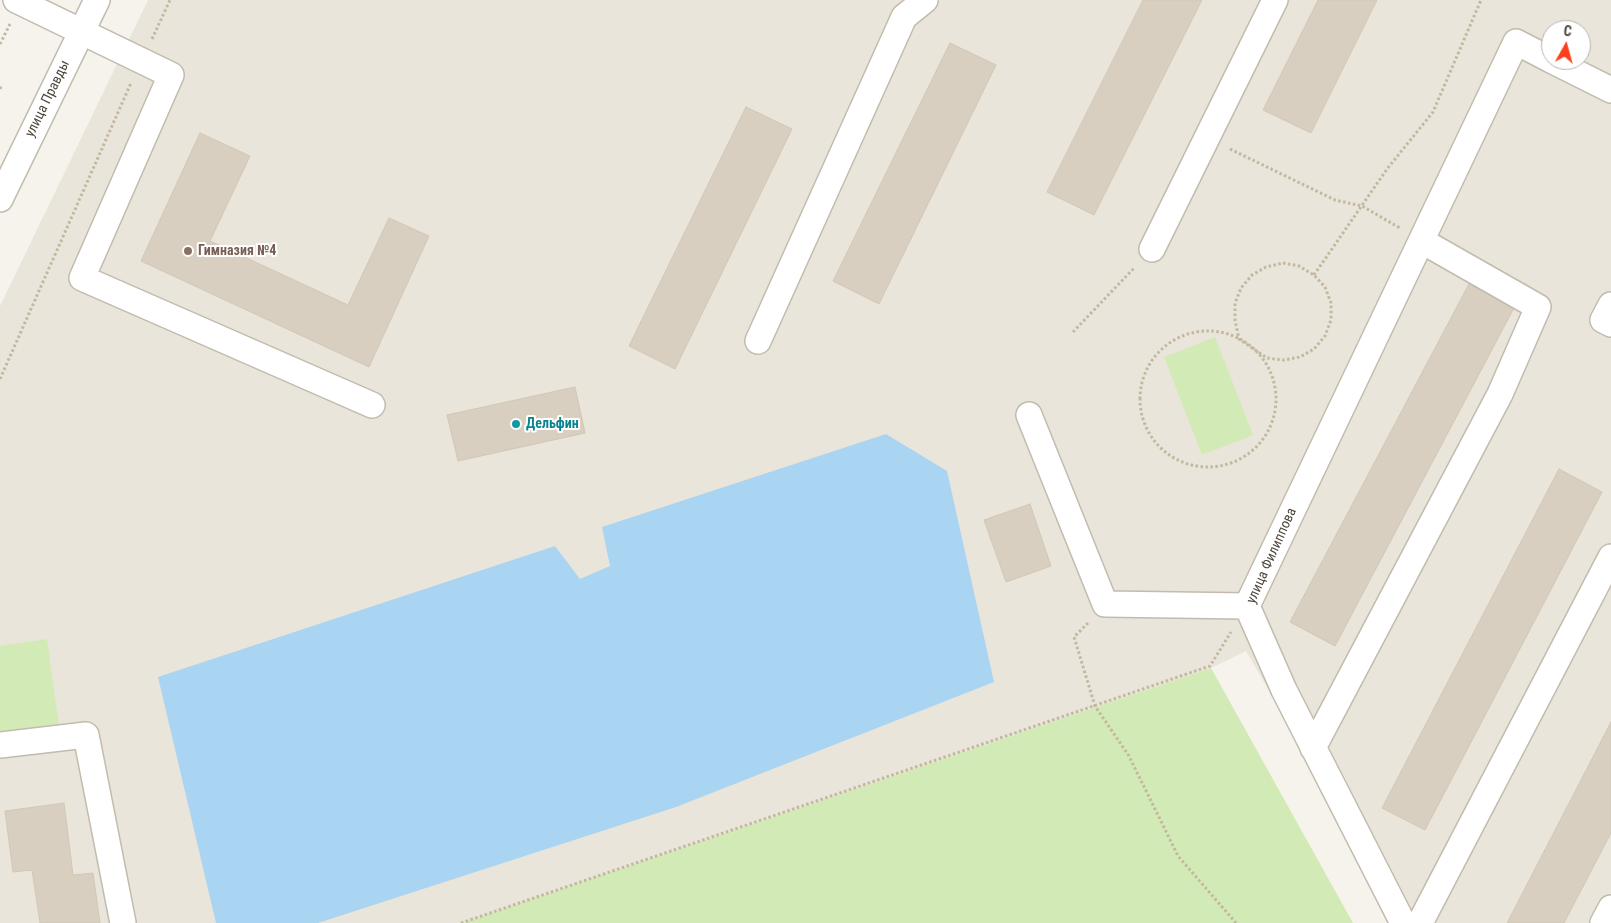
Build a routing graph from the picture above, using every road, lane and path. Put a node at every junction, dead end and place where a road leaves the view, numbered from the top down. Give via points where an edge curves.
1 (16, 0) edge
2 (97, 0) edge
3 (170, 0) edge
4 (925, 0) edge
5 (1275, 0) edge
6 (1481, 0) edge
7 (82, 32) junction
8 (1541, 55) edge
9 (141, 61) junction
10 (1571, 70) edge
11 (1611, 90) edge
12 (1207, 138) junction
13 (0, 199) edge
14 (1362, 206) junction
15 (1422, 241) junction
16 (1152, 248) joint
17 (1314, 274) junction
18 (1611, 305) edge
19 (1611, 324) edge
20 (1073, 332) dead end
21 (1239, 338) junction
22 (758, 341) dead end
23 (1257, 352) junction
24 (0, 379) edge
25 (372, 405) dead end
26 (1029, 414) dead end
27 (1611, 557) edge
28 (1105, 604) junction
29 (1247, 606) junction
30 (1095, 706) junction
31 (0, 745) edge
32 (1313, 748) junction
33 (1611, 908) edge
34 (123, 923) edge
35 (462, 923) edge
36 (1236, 923) edge
37 (1403, 923) edge
38 (1420, 923) edge
39 (1603, 923) edge

1 - 7 street
2 - 7 street, улица Правды
3 - 9 path
4 - 22 street via 904,17
5 - 12 street
6 - 14 path via 1432,112
7 - 9 street
7 - 13 street, улица Правды
8 - 15 street, улица Филиппова via 1516,42
9 - 24 path
9 - 25 street via 171,75 82,278
10 - 11 street
12 - 14 path via 1335,200
12 - 16 street
14 - 15 path
14 - 17 path
15 - 29 street, улица Филиппова
15 - 32 street via 1538,307 1500,394
16 - 20 path
17 - 21 path via 1300,266 1283,263 1266,266 1252,275 1241,288 1235,303
17 - 23 path via 1325,287 1331,303 1331,320 1325,336 1314,349 1300,357 1284,360 1267,358
18 - 19 street via 1603,320
21 - 23 path
21 - 23 path via 1218,332 1195,332 1174,340 1157,354 1145,373 1140,395 1142,417 1151,438 1167,454 1187,464 1209,467 1231,463 1250,452 1266,436 1274,415 1276,392 1270,371
26 - 28 street
27 - 38 street
28 - 29 street
28 - 30 path via 1074,637
29 - 30 path via 1210,666
29 - 32 street, улица Филиппова
30 - 35 path
30 - 36 path via 1129,756 1178,856
31 - 34 street via 86,735
32 - 37 street, улица Филиппова
33 - 39 street

